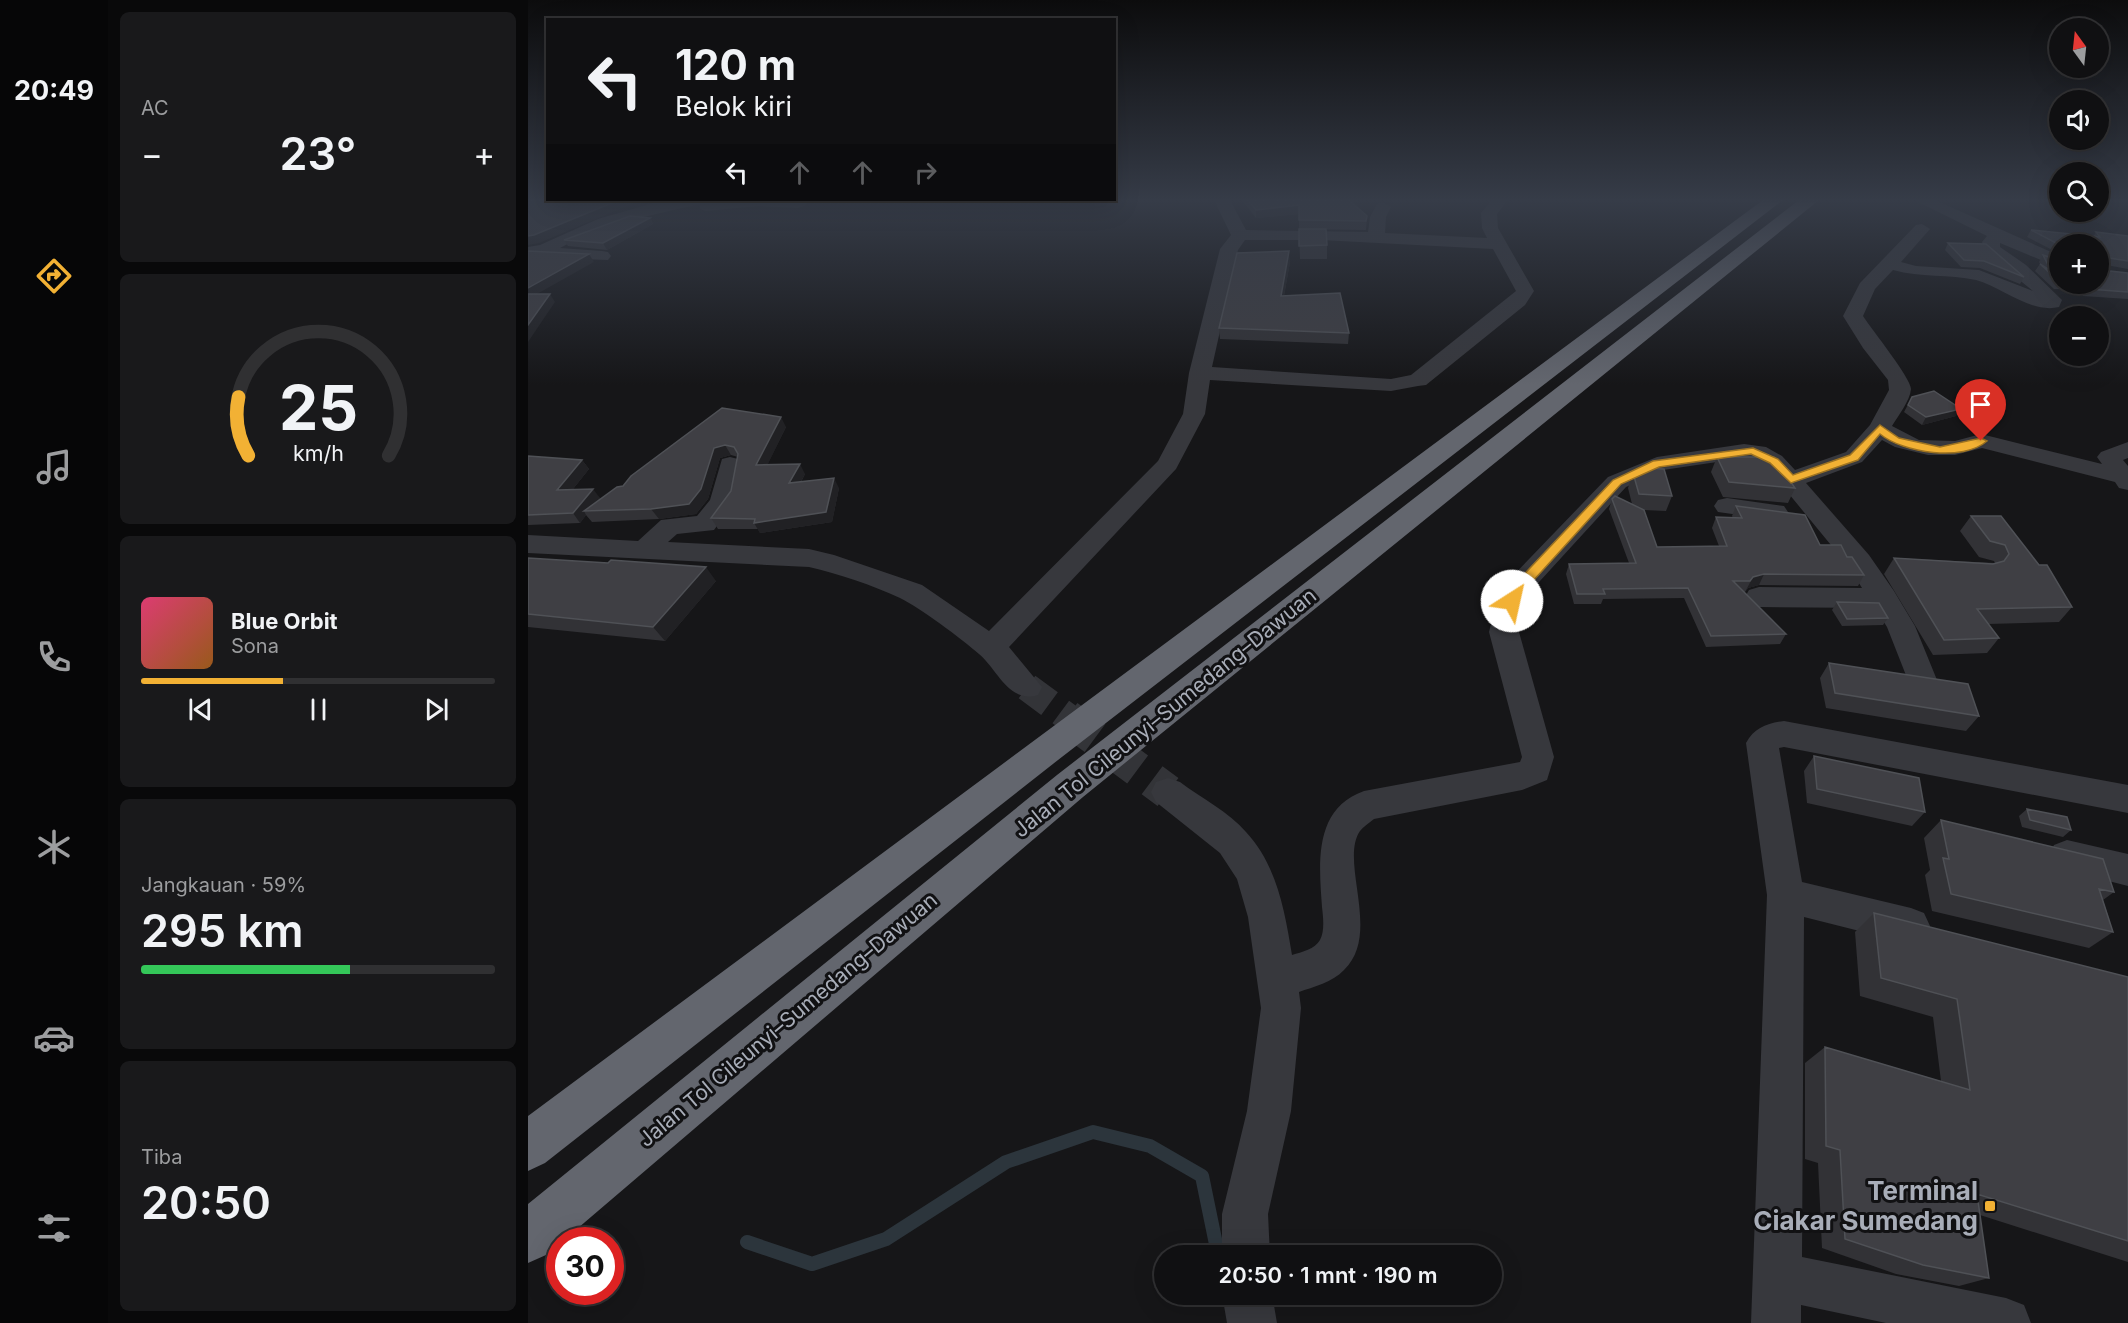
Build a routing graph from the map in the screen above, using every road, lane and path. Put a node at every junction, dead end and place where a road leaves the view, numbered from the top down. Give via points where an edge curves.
1 (1226, 262) edge
2 (1510, 262) edge
3 (1692, 262) edge
4 (1732, 262) edge
5 (1890, 262) edge
6 (2010, 262) edge
7 (1888, 264) junction
8 (1200, 373) junction
9 (1880, 428) junction
10 (2128, 449) edge
11 (730, 464) dead end
12 (1791, 480) junction
13 (2126, 480) edge
14 (1727, 506) dead end
15 (1825, 518) junction
16 (528, 544) edge
17 (645, 549) junction
18 (1859, 561) junction
19 (1892, 563) edge
20 (1759, 597) dead end
21 (1884, 598) junction
22 (991, 647) junction
23 (1922, 680) edge
24 (1027, 687) tunnel mouth
25 (1168, 792) tunnel mouth
26 (2128, 799) edge
27 (2036, 849) edge
28 (2128, 870) edge
29 (1786, 895) junction
30 (1945, 934) edge
31 (1277, 979) junction
32 (528, 1146) edge
33 (528, 1237) edge
34 (1246, 1245) edge
35 (1776, 1300) edge
36 (1249, 1305) edge
37 (1252, 1323) edge
38 (2006, 1323) edge

1 - 8 street
2 - 8 street via 1526,291 1418,380 1391,385
3 - 32 highway, Jalan Tol Cileunyi–Sumedang–Dawuan
4 - 33 highway, Jalan Tol Cileunyi–Sumedang–Dawuan via 1070,786
5 - 7 street
6 - 7 street via 2052,303 1979,275 1916,271
7 - 9 street via 1867,287 1854,316 1870,344 1899,379 1897,398
8 - 22 street via 1194,414 1168,464
9 - 12 street via 1854,457
9 - 13 street via 1895,441 1925,448 1962,448 1981,441
10 - 13 street via 2109,457
11 - 17 street via 722,501 705,524 670,526
12 - 15 street
12 - 31 street via 1774,461 1758,452 1744,451 1657,464 1617,482 1517,590 1508,612 1504,632 1538,757 1535,770 1522,776 1364,806 1350,815 1342,826 1338,849 1341,932 1335,952 1325,961
14 - 15 street
15 - 18 street
16 - 17 street
17 - 22 street via 808,558 834,564 912,592
18 - 19 street
18 - 21 street
20 - 21 street
21 - 23 street via 1901,626
22 - 24 street
25 - 31 street via 1233,842 1254,873 1267,917
26 - 29 street via 1774,735 1762,743
27 - 28 street
29 - 30 street
29 - 35 street
31 - 34 street via 1281,1008 1269,1111 1245,1214
35 - 38 street
36 - 37 street

